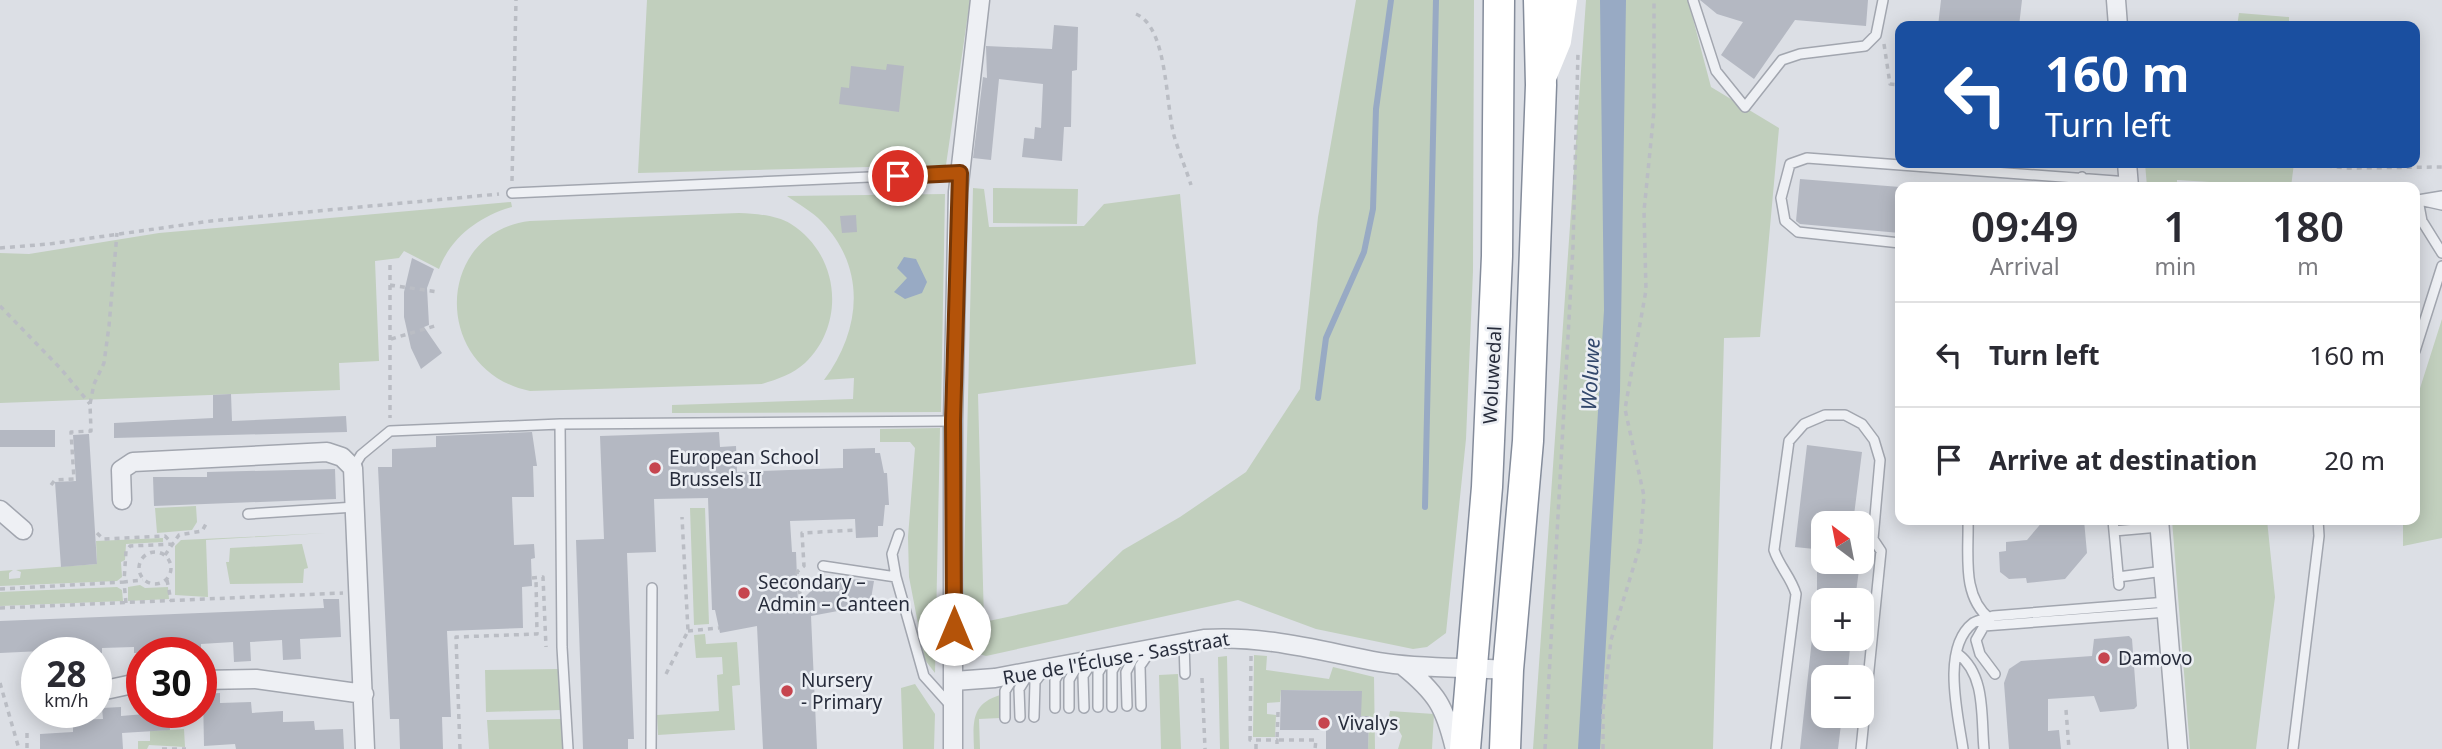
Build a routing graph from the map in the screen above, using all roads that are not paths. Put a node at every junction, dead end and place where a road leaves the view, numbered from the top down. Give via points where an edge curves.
1 (980, 0) edge
2 (1499, 0) edge
3 (1539, 0) edge
4 (1564, 0) edge
5 (1693, 0) edge
6 (1883, 0) edge
7 (2116, 0) edge
8 (2118, 21) edge
9 (1541, 85) junction
10 (1895, 164) edge
11 (1952, 168) edge
12 (960, 173) junction
13 (2082, 177) junction
14 (2081, 182) edge
15 (2111, 182) edge
16 (512, 193) road end
17 (2442, 196) edge
18 (2420, 199) edge
19 (2420, 201) edge
20 (2442, 205) edge
21 (2420, 214) edge
22 (1895, 242) edge
23 (2442, 253) edge
24 (2442, 266) edge
25 (2420, 335) edge
26 (953, 421) junction
27 (560, 424) junction
28 (353, 468) junction
29 (121, 500) dead end
30 (355, 507) junction
31 (0, 510) edge
32 (248, 514) dead end
33 (1968, 525) edge
34 (2113, 525) edge
35 (2153, 525) edge
36 (2159, 525) edge
37 (2318, 525) edge
38 (2322, 525) edge
39 (23, 530) dead end
40 (2114, 531) junction
41 (899, 534) dead end
42 (2319, 536) junction
43 (822, 566) dead end
44 (2164, 571) junction
45 (896, 576) junction
46 (652, 588) dead end
47 (2167, 607) junction
48 (1989, 618) junction
49 (2000, 625) junction
50 (1184, 643) junction
51 (1958, 654) junction
52 (1109, 657) junction
53 (1402, 665) junction
54 (1472, 668) junction
55 (1508, 670) junction
56 (1031, 671) junction
57 (1185, 674) dead end
58 (1995, 674) dead end
59 (217, 680) edge
60 (954, 681) junction
61 (364, 694) junction
62 (1127, 706) dead end
63 (1141, 706) dead end
64 (1098, 707) dead end
65 (1112, 707) dead end
66 (952, 708) junction
67 (1055, 708) dead end
68 (1069, 708) dead end
69 (1084, 708) dead end
70 (1034, 717) dead end
71 (1005, 718) dead end
72 (1020, 718) dead end
73 (365, 749) edge
74 (568, 749) edge
75 (651, 749) edge
76 (953, 749) edge
77 (1455, 749) edge
78 (1465, 749) edge
79 (1505, 749) edge
80 (1776, 749) edge
81 (1861, 749) edge
82 (1963, 749) edge
83 (1984, 749) edge
84 (2178, 749) edge
85 (2293, 749) edge

1 - 12 street
2 - 54 highway, Woluwedal via 1497,256 1487,487
3 - 9 highway, Woluwedal
4 - 9 main road, Woluwedal via 1558,41
5 - 6 lane via 1716,71 1745,107 1782,60 1865,46 1876,35
7 - 8 street
9 - 55 highway, Woluwedal via 1528,441
10 - 22 lane via 1807,158 1790,164 1782,198 1785,221 1798,232
11 - 13 lane
12 - 16 lane
12 - 26 street
13 - 14 lane
13 - 15 lane
17 - 18 lane
19 - 20 lane
21 - 23 lane
24 - 25 lane
26 - 27 lane
26 - 60 street
27 - 28 lane via 390,430
27 - 74 lane
28 - 29 street via 342,457 327,452 133,462 121,470
28 - 30 street
30 - 32 lane
30 - 61 street
31 - 39 street
33 - 48 lane via 1969,586 1975,606
34 - 40 lane
35 - 40 lane
36 - 44 street
37 - 42 lane
38 - 42 lane
40 - 44 lane via 2119,581
41 - 45 lane via 892,554
42 - 85 lane
43 - 45 lane
44 - 47 street
45 - 66 lane via 924,676
46 - 75 lane
47 - 48 lane
47 - 49 lane
47 - 84 street
48 - 49 lane
48 - 51 lane via 1973,623
49 - 58 lane via 1984,626 1976,640
50 - 52 street, Rue de l'Écluse - Sasstraat
50 - 53 street, Rue de l'Écluse - Sasstraat via 1266,639
50 - 57 lane
51 - 82 lane via 1952,669
51 - 83 lane via 1970,663 1978,686
52 - 56 street, Rue de l'Écluse - Sasstraat
52 - 62 lane via 1126,668
52 - 63 lane via 1140,666
52 - 64 lane via 1098,673
52 - 65 lane
52 - 67 lane via 1055,680
52 - 68 lane via 1069,680
52 - 69 lane via 1083,676
53 - 54 street, Rue de l'Écluse - Sasstraat
53 - 77 street via 1442,704
54 - 55 street, Rue de l'Écluse - Sasstraat
54 - 78 highway, Woluwedal
55 - 79 highway, Woluwedal
56 - 60 street, Rue de l'Écluse - Sasstraat
56 - 70 lane
56 - 71 lane via 1005,691
56 - 72 lane via 1019,689
59 - 61 street via 256,679
60 - 66 street
61 - 73 street
66 - 76 street
80 - 81 lane via 1796,594 1774,550 1789,441 1804,424 1825,415 1845,415 1862,424 1874,440 1880,460 1872,538 1881,551

